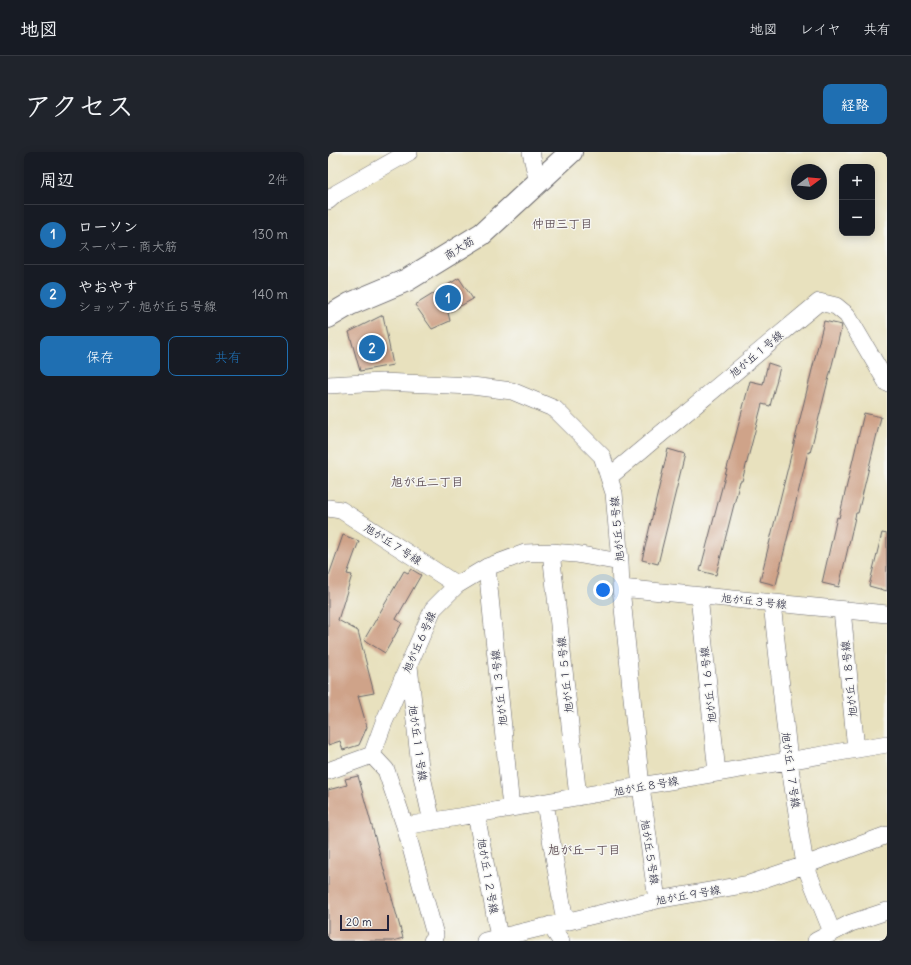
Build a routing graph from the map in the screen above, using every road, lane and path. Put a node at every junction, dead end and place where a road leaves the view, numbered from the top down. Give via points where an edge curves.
1 (409, 152) edge
2 (532, 152) edge
3 (571, 152) edge
4 (538, 182) junction
5 (328, 201) edge
6 (328, 317) edge
7 (887, 383) edge
8 (328, 385) edge
9 (609, 477) junction
10 (328, 508) edge
11 (551, 552) junction
12 (620, 562) junction
13 (487, 567) junction
14 (456, 585) junction
15 (621, 588) junction
16 (699, 596) junction
17 (772, 603) junction
18 (842, 610) junction
19 (887, 614) edge
20 (408, 664) junction
21 (887, 744) edge
22 (856, 749) junction
23 (372, 754) junction
24 (789, 761) junction
25 (328, 771) edge
26 (717, 773) junction
27 (640, 787) junction
28 (578, 797) junction
29 (545, 803) junction
30 (511, 808) junction
31 (476, 814) junction
32 (432, 822) junction
33 (405, 826) junction
34 (887, 835) edge
35 (805, 865) junction
36 (658, 900) junction
37 (887, 911) edge
38 (558, 923) junction
39 (832, 932) junction
40 (492, 939) edge
41 (432, 941) edge
42 (561, 941) edge
43 (816, 941) edge

1 - 5 street via 337,193
2 - 4 street
3 - 4 street, 商大筋
4 - 6 street, 商大筋 via 482,234 407,280 350,304
7 - 9 street, 旭が丘１号線 via 847,316 836,306 819,302
8 - 9 street, 旭が丘５号線 via 382,382 472,386 512,391 555,409 602,456
9 - 12 street, 旭が丘５号線 via 614,493
10 - 14 street, 旭が丘７号線 via 341,510
11 - 12 street, 旭が丘６号線
11 - 13 street, 旭が丘６号線 via 526,553
11 - 28 street, 旭が丘１５号線
12 - 15 street, 旭が丘５号線
13 - 14 street, 旭が丘６号線
13 - 30 street, 旭が丘１３号線
14 - 20 street, 旭が丘６号線 via 433,609
15 - 16 street, 旭が丘３号線
15 - 27 street, 旭が丘５号線
16 - 17 street, 旭が丘３号線
16 - 26 street, 旭が丘１６号線
17 - 18 street, 旭が丘３号線
17 - 24 street, 旭が丘１７号線
18 - 19 street, 旭が丘３号線
18 - 22 street, 旭が丘１８号線
20 - 23 street, 旭が丘６号線
20 - 32 street, 旭が丘１１号線 via 420,767
21 - 22 street, 旭が丘８号線
22 - 24 street, 旭が丘８号線
23 - 25 street
23 - 33 street via 386,770
24 - 26 street, 旭が丘８号線
24 - 35 street, 旭が丘１７号線
26 - 27 street, 旭が丘８号線
27 - 28 street, 旭が丘８号線
27 - 36 street, 旭が丘５号線
28 - 29 street, 旭が丘８号線
29 - 30 street, 旭が丘８号線
29 - 38 street
30 - 31 street, 旭が丘８号線
31 - 32 street, 旭が丘８号線
31 - 40 street, 旭が丘１２号線
32 - 33 street, 旭が丘８号線
33 - 41 street via 435,934
34 - 35 street, 旭が丘９号線
35 - 36 street, 旭が丘９号線 via 750,884
35 - 39 street, 旭が丘１７号線
36 - 38 street, 旭が丘９号線
37 - 39 street
38 - 40 street, 旭が丘９号線
38 - 42 street
39 - 43 street

